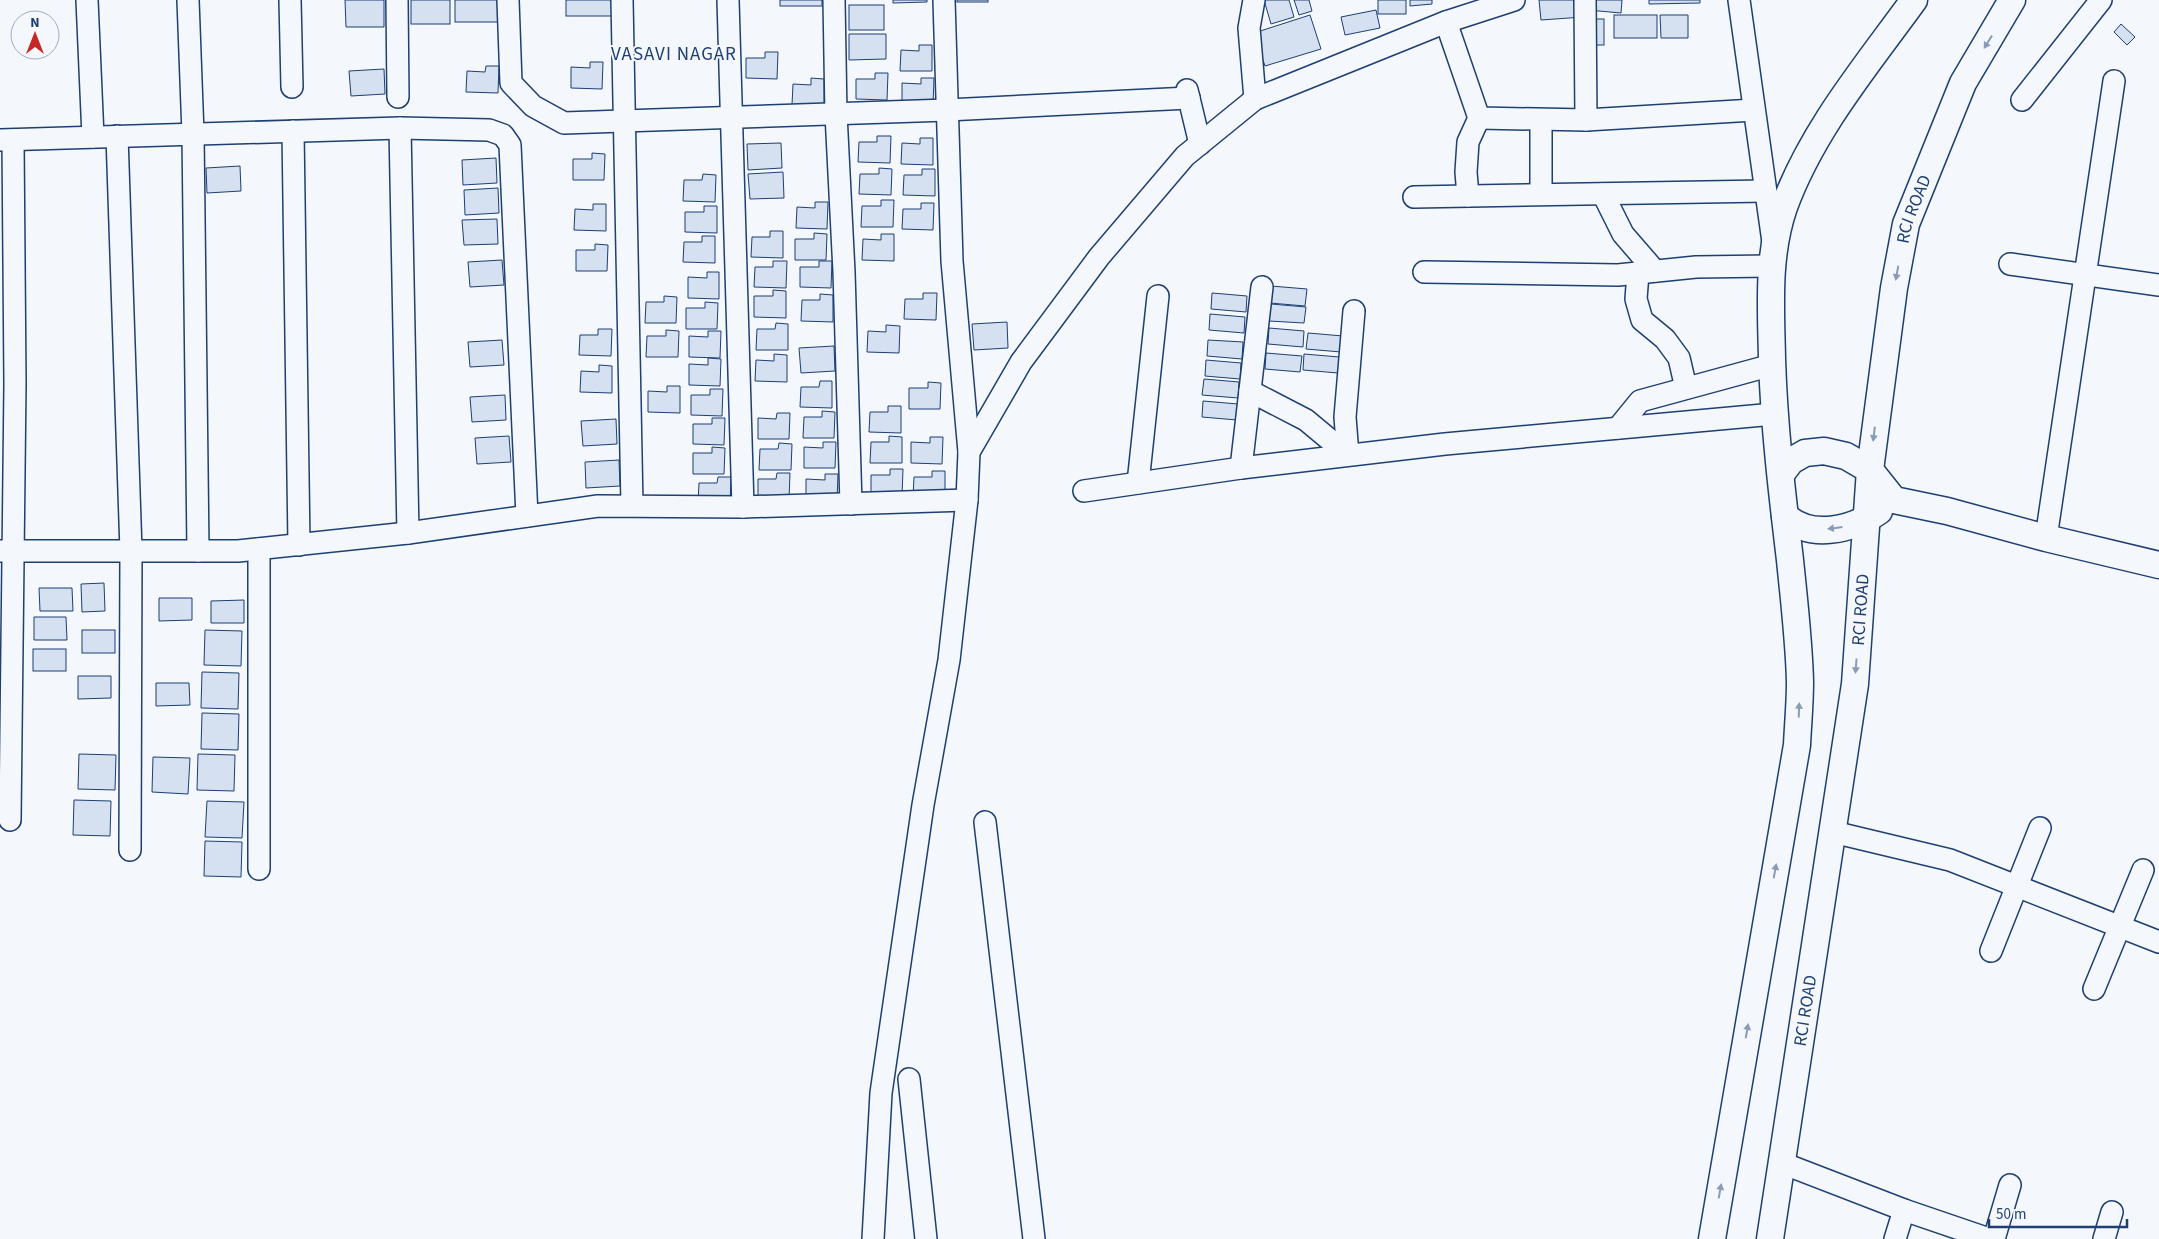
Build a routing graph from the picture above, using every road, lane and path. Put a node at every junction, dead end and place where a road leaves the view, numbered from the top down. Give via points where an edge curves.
1 (87, 0) edge
2 (188, 0) edge
3 (290, 0) edge
4 (397, 0) edge
5 (508, 0) edge
6 (622, 0) edge
7 (728, 0) edge
8 (834, 0) edge
9 (944, 0) edge
10 (1254, 0) edge
11 (1514, 0) edge
12 (1585, 0) edge
13 (1739, 0) edge
14 (1914, 0) edge
15 (2012, 0) edge
16 (2101, 0) edge
17 (1446, 22) junction
18 (2114, 81) dead end
19 (292, 87) dead end
20 (398, 97) dead end
21 (1255, 99) junction
22 (2022, 100) dead end
23 (947, 110) junction
24 (1754, 110) junction
25 (836, 114) junction
26 (731, 117) junction
27 (1479, 118) junction
28 (1541, 120) junction
29 (1586, 120) junction
30 (623, 121) junction
31 (400, 128) junction
32 (293, 131) junction
33 (193, 134) junction
34 (117, 136) junction
35 (93, 137) junction
36 (7, 140) edge
37 (1200, 144) junction
38 (1765, 191) junction
39 (1541, 194) junction
40 (1603, 194) junction
41 (1468, 196) junction
42 (1414, 197) dead end
43 (1773, 257) junction
44 (2010, 264) dead end
45 (1424, 272) dead end
46 (1647, 272) junction
47 (2085, 275) junction
48 (2159, 285) edge
49 (1262, 287) dead end
50 (1158, 296) dead end
51 (1354, 311) dead end
52 (1772, 365) junction
53 (1686, 388) junction
54 (1250, 392) junction
55 (1774, 414) junction
56 (1618, 428) junction
57 (969, 452) junction
58 (1348, 455) junction
59 (1241, 468) junction
60 (1870, 470) junction
61 (1781, 474) junction
62 (1138, 483) junction
63 (1084, 491) dead end
64 (967, 500) junction
65 (1894, 500) junction
66 (851, 504) junction
67 (632, 505) junction
68 (743, 507) junction
69 (527, 516) junction
70 (1785, 516) junction
71 (1866, 520) junction
72 (408, 532) junction
73 (2046, 538) junction
74 (299, 545) junction
75 (259, 549) junction
76 (7, 551) edge
77 (131, 552) junction
78 (198, 552) junction
79 (2159, 564) edge
80 (10, 820) dead end
81 (985, 822) dead end
82 (2040, 828) dead end
83 (1833, 832) junction
84 (130, 850) dead end
85 (259, 869) dead end
86 (2143, 870) dead end
87 (2016, 886) junction
88 (2120, 927) junction
89 (2159, 942) edge
90 (1991, 951) dead end
91 (2094, 989) dead end
92 (909, 1078) dead end
93 (1782, 1164) junction
94 (2010, 1186) dead end
95 (1904, 1210) junction
96 (2112, 1212) dead end
97 (873, 1239) edge
98 (926, 1239) edge
99 (1034, 1239) edge
100 (1712, 1239) edge
101 (1770, 1239) edge
102 (1895, 1239) edge
103 (1989, 1239) edge
104 (1994, 1239) edge
105 (2104, 1239) edge

1 - 35 street
2 - 33 street
3 - 19 street
4 - 20 street
5 - 30 street via 511,83 534,106 564,123
6 - 30 street
7 - 26 street
8 - 25 street
9 - 23 street
10 - 21 street via 1249,28
11 - 17 street
12 - 29 street
13 - 24 street
14 - 43 main road via 1815,142 1784,208
15 -> 60 main road, RCI ROAD via 1962,83 1906,224 1894,288
16 - 22 street
17 - 21 street
17 - 27 street
18 - 47 street
21 - 37 street
23 - 25 street
23 - 37 street via 1188,94
23 - 57 street via 952,261
24 - 29 street
24 - 38 street
25 - 26 street
25 - 66 street
26 - 30 street
26 - 68 street
27 - 28 street
27 - 41 street via 1468,142
28 - 29 street
28 - 39 street
30 - 67 street
31 - 32 street
31 - 69 street via 489,130 503,135 510,145
31 - 72 street
32 - 33 street
32 - 74 street
33 - 34 street
33 - 78 street
34 - 35 street
34 - 77 street
35 - 36 street
36 - 76 street
37 - 57 street via 1185,156 1088,272 1021,362
38 - 40 street
38 - 43 street
39 - 40 street
39 - 41 street
40 - 46 street
41 - 42 street
43 - 46 street
43 - 52 main road
44 - 47 street
45 - 46 street via 1618,275
46 - 53 street via 1636,299 1642,320 1665,339 1679,358
47 - 48 street
47 - 73 street
49 - 54 street
50 - 62 street
51 - 58 street via 1345,417
52 - 53 street
52 - 55 main road
53 - 56 street via 1640,401
54 - 58 street via 1306,420
54 - 59 street
55 - 56 street
55 - 61 main road
56 - 58 street
57 - 64 street
58 - 59 street
59 - 62 street
60 - 61 main road via 1846,456 1824,451 1805,453 1792,461
60 - 65 main road
60 - 71 main road, RCI ROAD
61 - 70 main road
62 - 63 street
64 - 66 street
64 - 97 street via 949,660 923,805 881,1093
65 - 71 main road
65 - 73 main road
66 - 68 street
67 - 68 street
67 - 69 street via 598,506
69 - 72 street
71 -> 70 main road via 1849,526 1808,530
100 -> 70 main road via 1797,745 1800,681
71 -> 83 main road, RCI ROAD via 1855,684
72 - 74 street
73 - 79 main road
74 - 75 street
75 - 78 street
75 - 85 street
76 - 77 street
76 - 80 street
77 - 78 street
77 - 84 street
81 - 99 street
82 - 87 street
83 - 87 street via 1950,860
83 - 93 main road, RCI ROAD
86 - 88 street
87 - 88 street
87 - 90 street
88 - 89 street
88 - 91 street
92 - 98 street
93 - 95 street
93 - 101 main road, RCI ROAD
94 - 104 street
95 - 102 street
95 - 103 street
96 - 105 street

